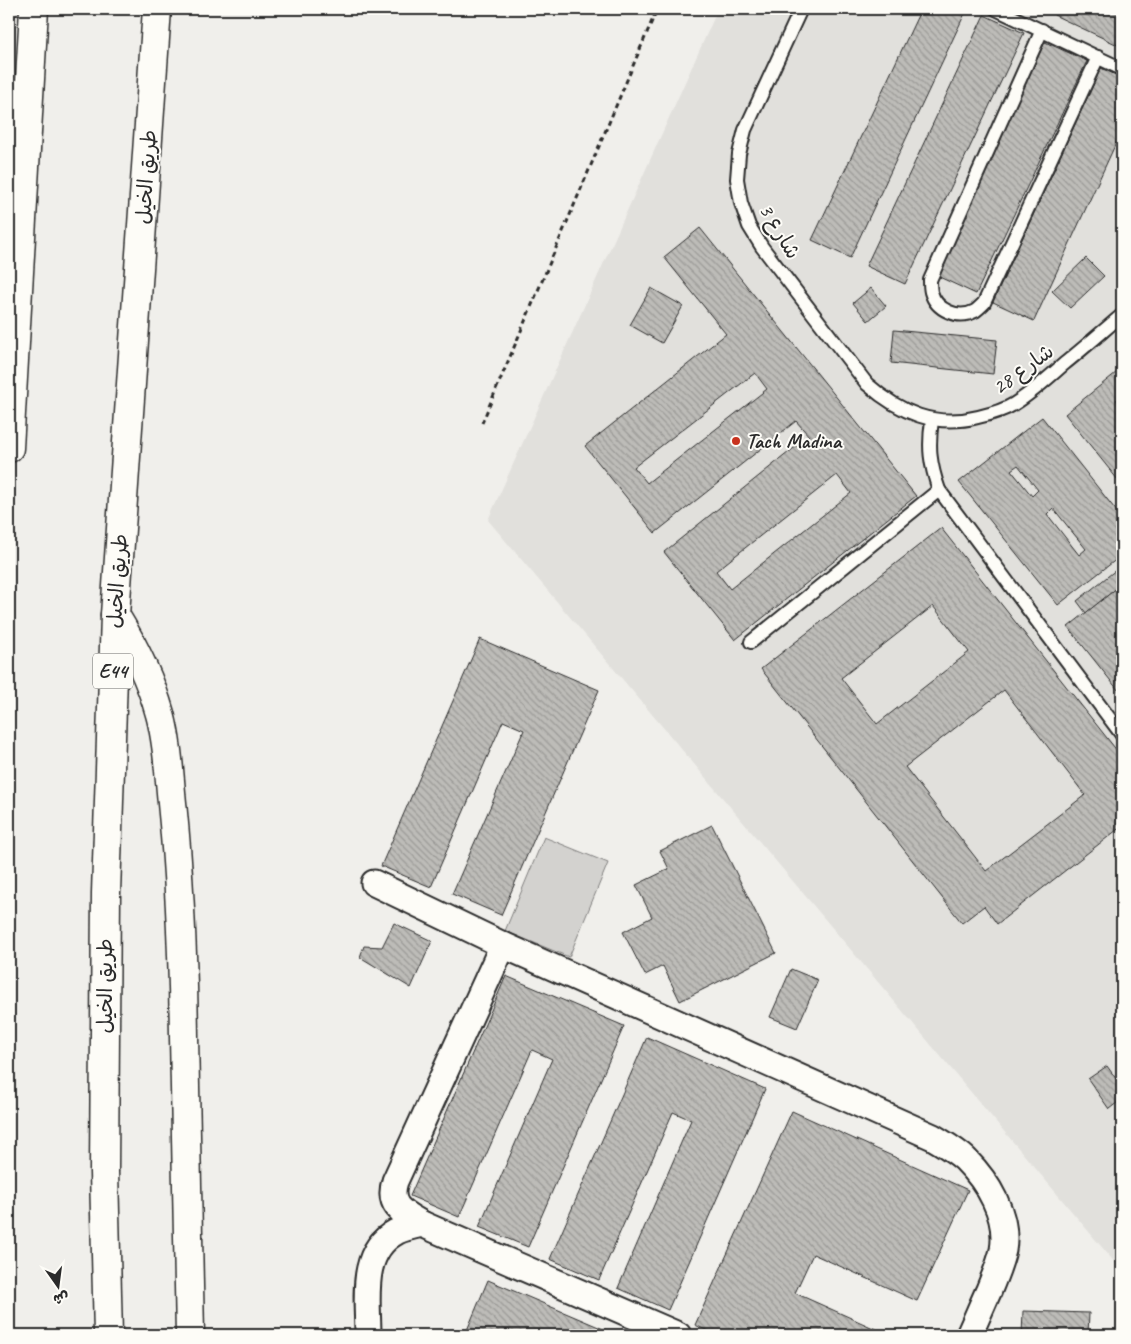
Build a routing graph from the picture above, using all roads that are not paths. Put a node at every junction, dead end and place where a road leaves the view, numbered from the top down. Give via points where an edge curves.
1 (34, 9) edge
2 (157, 9) edge
3 (801, 9) edge
4 (996, 9) edge
5 (1042, 30) junction
6 (1098, 57) junction
7 (1122, 68) edge
8 (1122, 315) edge
9 (932, 420) junction
10 (9, 448) edge
11 (939, 490) junction
12 (115, 614) junction
13 (752, 642) dead end
14 (1122, 735) edge
15 (374, 883) dead end
16 (503, 945) junction
17 (422, 1224) junction
18 (108, 1335) edge
19 (190, 1335) edge
20 (368, 1335) edge
21 (678, 1335) edge
22 (969, 1335) edge

1 - 10 highway
2 - 12 highway, طريق الخيل / E44
3 - 9 lane, شارع 3 via 745,130 739,154 741,203 762,248 867,384 897,406
4 - 5 lane
5 - 6 lane
5 - 6 lane via 930,280 930,291 935,301 953,314 975,311 984,303
6 - 7 lane
8 - 9 lane, شارع 28 via 1012,405 973,419
9 - 11 lane via 930,456
11 - 13 lane
11 - 14 lane
12 - 18 highway, طريق الخيل / E44 via 106,892 104,1172
12 - 19 highway via 134,646 160,714 175,824 183,973
15 - 16 street
16 - 17 street via 392,1190 398,1208
16 - 22 street via 933,1137 963,1158 987,1186 1001,1217 1004,1233 999,1265
17 - 20 street via 391,1235 377,1248 371,1260 368,1272
17 - 21 street

